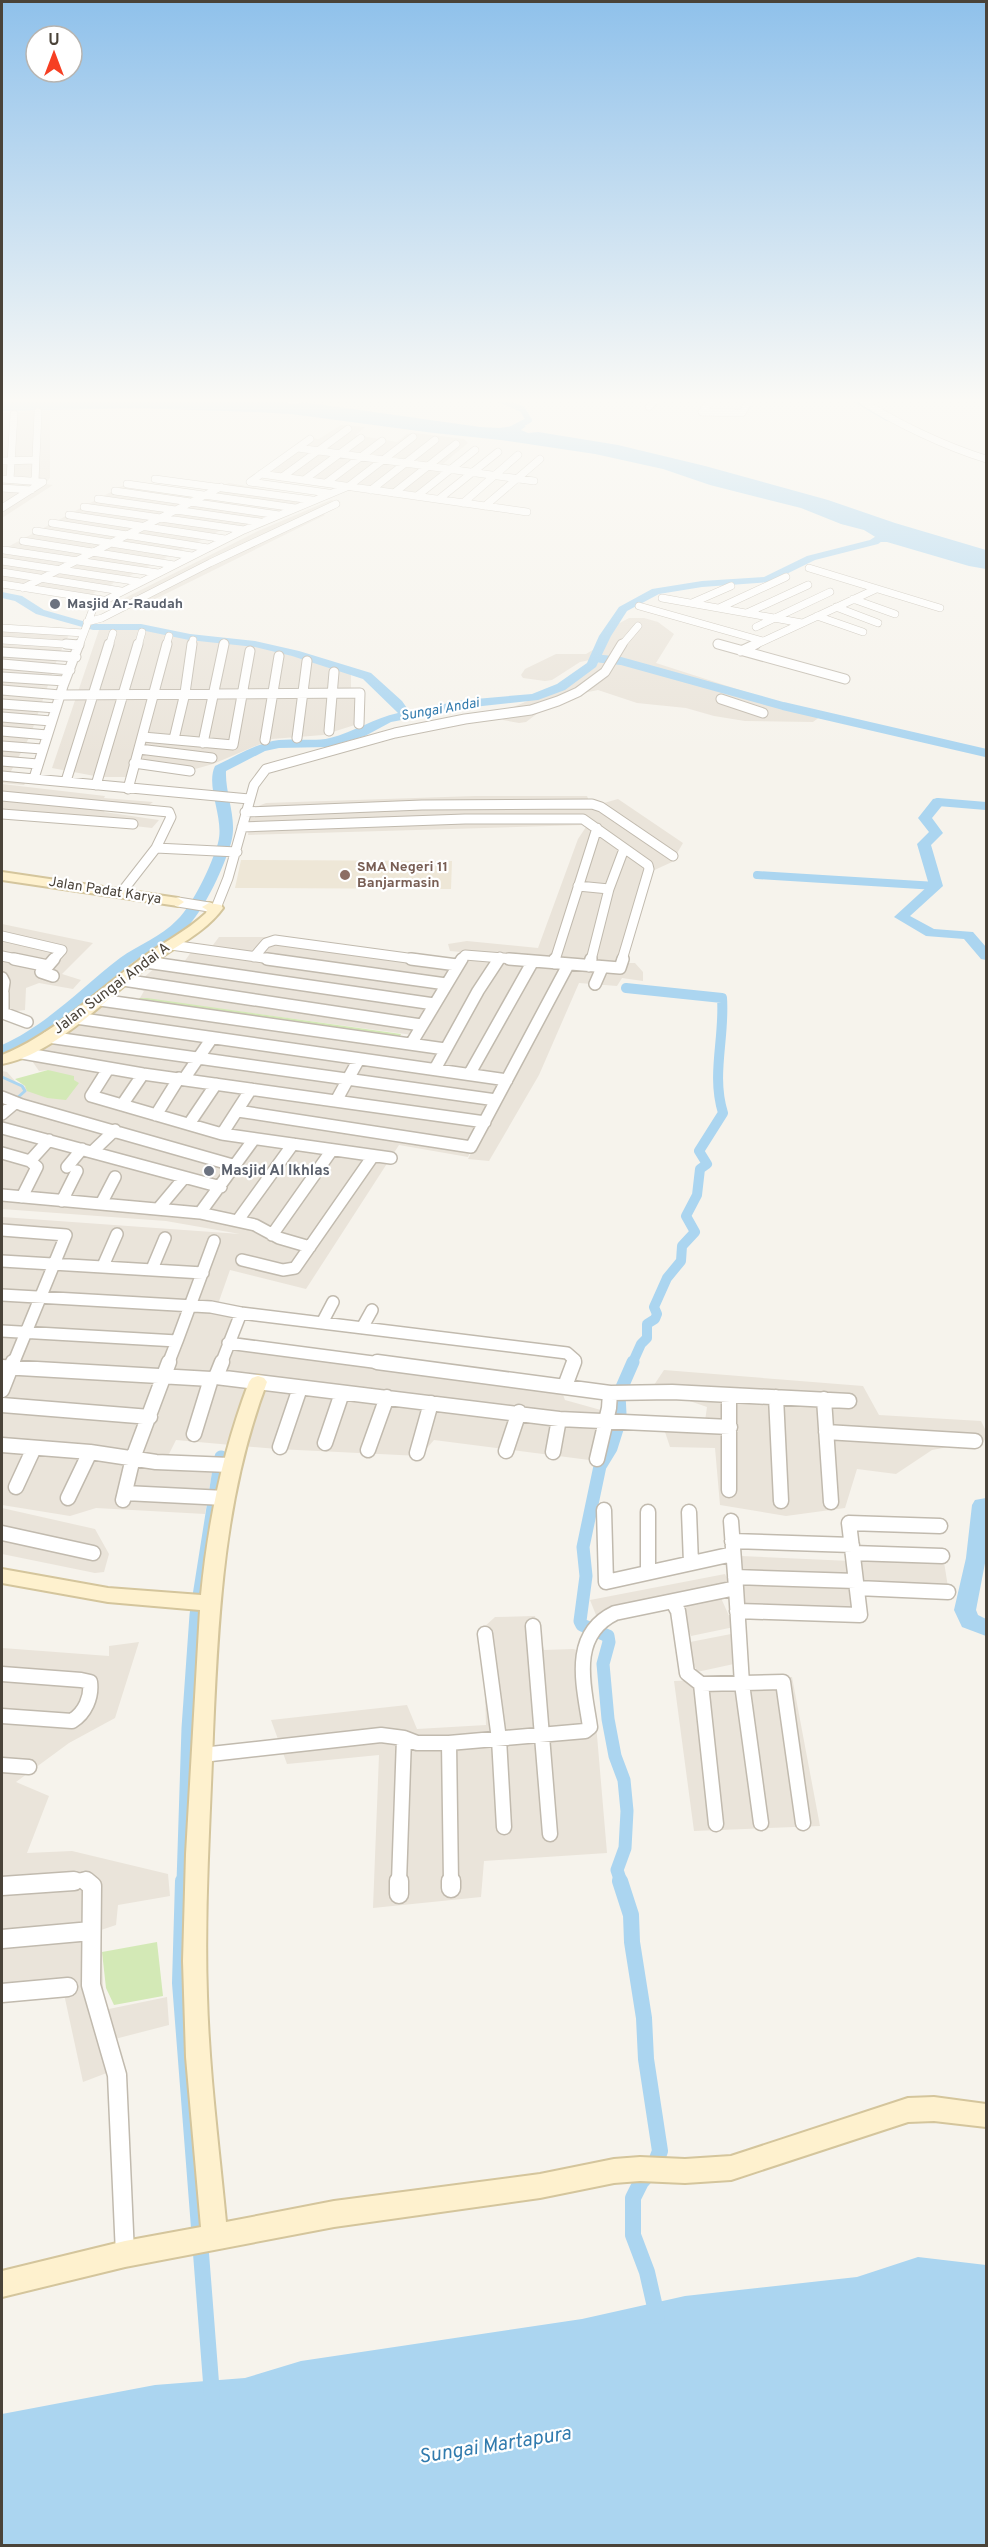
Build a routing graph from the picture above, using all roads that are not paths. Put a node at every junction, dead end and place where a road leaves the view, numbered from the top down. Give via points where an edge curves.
1 (95, 519) edge
2 (158, 519) edge
3 (166, 519) edge
4 (235, 519) edge
5 (271, 519) edge
6 (304, 519) edge
7 (262, 523) junction
8 (52, 524) dead end
9 (144, 526) junction
10 (244, 530) junction
11 (36, 531) dead end
12 (127, 535) junction
13 (225, 539) junction
14 (22, 541) dead end
15 (111, 543) junction
16 (208, 548) junction
17 (4, 550) dead end
18 (93, 552) junction
19 (193, 556) junction
20 (215, 560) junction
21 (2, 561) edge
22 (76, 561) junction
23 (174, 565) junction
24 (809, 568) dead end
25 (59, 570) junction
26 (2, 572) edge
27 (158, 573) junction
28 (786, 577) dead end
29 (43, 578) junction
30 (140, 582) junction
31 (2, 584) edge
32 (808, 585) dead end
33 (730, 586) dead end
34 (24, 588) junction
35 (876, 589) junction
36 (121, 591) junction
37 (830, 592) dead end
38 (662, 598) dead end
39 (853, 599) junction
40 (103, 600) junction
41 (691, 603) junction
42 (639, 606) dead end
43 (836, 607) junction
44 (940, 608) dead end
45 (713, 611) dead end
46 (895, 614) dead end
47 (817, 616) junction
48 (735, 618) dead end
49 (802, 623) junction
50 (878, 623) dead end
51 (638, 626) dead end
52 (756, 627) dead end
53 (2, 628) edge
54 (85, 628) junction
55 (142, 632) dead end
56 (863, 632) dead end
57 (113, 633) dead end
58 (739, 634) junction
59 (169, 636) dead end
60 (2, 640) edge
61 (193, 640) dead end
62 (763, 640) junction
63 (224, 643) dead end
64 (79, 645) junction
65 (250, 651) dead end
66 (741, 651) junction
67 (2, 652) edge
68 (279, 656) dead end
69 (76, 657) junction
70 (307, 661) dead end
71 (2, 664) edge
72 (70, 670) junction
73 (334, 672) dead end
74 (2, 677) edge
75 (845, 679) dead end
76 (65, 681) junction
77 (2, 690) edge
78 (185, 693) junction
79 (214, 693) junction
80 (154, 694) junction
81 (243, 694) junction
82 (273, 694) junction
83 (302, 694) junction
84 (333, 694) junction
85 (60, 695) junction
86 (93, 695) junction
87 (123, 695) junction
88 (721, 699) dead end
89 (2, 704) edge
90 (56, 708) junction
91 (763, 713) dead end
92 (2, 717) edge
93 (51, 721) junction
94 (359, 724) dead end
95 (2, 731) edge
96 (328, 731) dead end
97 (47, 735) junction
98 (143, 737) junction
99 (297, 738) dead end
100 (174, 739) junction
101 (265, 740) dead end
102 (203, 743) junction
103 (2, 746) edge
104 (139, 748) junction
105 (42, 749) junction
106 (212, 758) dead end
107 (2, 761) edge
108 (135, 763) junction
109 (38, 764) junction
110 (190, 771) dead end
111 (2, 776) edge
112 (34, 778) junction
113 (66, 781) junction
114 (96, 784) junction
115 (128, 789) junction
116 (2, 796) edge
117 (249, 799) junction
118 (587, 804) junction
119 (464, 805) junction
120 (363, 807) junction
121 (245, 812) junction
122 (2, 814) edge
123 (465, 819) junction
124 (583, 819) junction
125 (366, 823) junction
126 (133, 824) dead end
127 (242, 827) junction
128 (597, 828) junction
129 (156, 848) junction
130 (624, 849) junction
131 (232, 852) junction
132 (673, 856) dead end
133 (2, 876) edge
134 (578, 886) junction
135 (609, 889) junction
136 (121, 893) junction
137 (178, 902) joint
138 (212, 907) junction
139 (2, 936) edge
140 (171, 945) junction
141 (209, 950) junction
142 (2, 956) edge
143 (254, 957) junction
144 (500, 957) junction
145 (533, 961) junction
146 (146, 962) junction
147 (554, 963) junction
148 (457, 965) junction
149 (568, 965) junction
150 (48, 966) junction
151 (589, 966) junction
152 (602, 968) junction
153 (193, 969) junction
154 (52, 976) dead end
155 (2, 978) edge
156 (123, 980) junction
157 (446, 984) junction
158 (595, 984) dead end
159 (2, 995) edge
160 (100, 1000) junction
161 (434, 1004) junction
162 (76, 1018) junction
163 (27, 1022) dead end
164 (421, 1025) junction
165 (48, 1037) junction
166 (212, 1038) junction
167 (411, 1044) junction
168 (445, 1049) junction
169 (22, 1053) junction
170 (198, 1059) junction
171 (359, 1059) junction
172 (2, 1060) edge
173 (108, 1069) junction
174 (435, 1069) junction
175 (470, 1073) junction
176 (143, 1074) junction
177 (182, 1078) junction
178 (348, 1080) junction
179 (507, 1080) junction
180 (216, 1083) junction
181 (251, 1089) junction
182 (496, 1100) junction
183 (11, 1101) edge
184 (336, 1101) junction
185 (122, 1106) junction
186 (237, 1111) junction
187 (2, 1114) edge
188 (156, 1114) junction
189 (485, 1122) junction
190 (189, 1124) junction
191 (2, 1128) edge
192 (115, 1130) junction
193 (222, 1134) junction
194 (254, 1138) junction
195 (49, 1140) junction
196 (293, 1144) junction
197 (87, 1150) junction
198 (332, 1150) junction
199 (3, 1156) edge
200 (373, 1156) junction
201 (391, 1158) dead end
202 (30, 1161) junction
203 (236, 1166) junction
204 (115, 1177) dead end
205 (184, 1178) junction
206 (221, 1187) junction
207 (2, 1195) edge
208 (22, 1197) junction
209 (62, 1201) junction
210 (101, 1204) junction
211 (158, 1209) junction
212 (200, 1213) junction
213 (238, 1220) junction
214 (2, 1230) edge
215 (117, 1234) dead end
216 (272, 1235) junction
217 (165, 1238) dead end
218 (214, 1240) dead end
219 (310, 1246) junction
220 (242, 1260) dead end
221 (2, 1261) edge
222 (54, 1263) junction
223 (103, 1266) junction
224 (152, 1269) junction
225 (203, 1273) junction
226 (2, 1295) edge
227 (39, 1296) junction
228 (333, 1302) dead end
229 (190, 1307) junction
230 (372, 1310) dead end
231 (241, 1313) junction
232 (322, 1323) junction
233 (362, 1328) junction
234 (2, 1331) edge
235 (25, 1332) junction
236 (177, 1341) junction
237 (228, 1343) junction
238 (7, 1367) edge
239 (164, 1376) junction
240 (214, 1378) junction
241 (258, 1382) junction
242 (565, 1386) junction
243 (300, 1388) junction
244 (2, 1390) edge
245 (342, 1392) junction
246 (614, 1393) junction
247 (729, 1395) junction
248 (387, 1397) junction
249 (776, 1397) junction
250 (824, 1399) junction
251 (849, 1401) dead end
252 (431, 1403) junction
253 (2, 1405) edge
254 (519, 1413) junction
255 (150, 1417) junction
256 (559, 1419) junction
257 (610, 1422) junction
258 (730, 1427) junction
259 (826, 1432) junction
260 (194, 1434) dead end
261 (975, 1441) dead end
262 (325, 1443) dead end
263 (2, 1445) edge
264 (280, 1447) dead end
265 (34, 1448) junction
266 (368, 1450) dead end
267 (506, 1451) dead end
268 (90, 1452) junction
269 (553, 1452) dead end
270 (417, 1453) dead end
271 (133, 1458) junction
272 (597, 1459) dead end
273 (230, 1465) junction
274 (16, 1487) dead end
275 (729, 1490) dead end
276 (68, 1498) dead end
277 (225, 1498) junction
278 (781, 1501) dead end
279 (831, 1502) dead end
280 (604, 1510) dead end
281 (648, 1512) dead end
282 (689, 1512) dead end
283 (730, 1521) dead end
284 (940, 1526) dead end
285 (2, 1533) edge
286 (733, 1547) junction
287 (853, 1549) junction
288 (93, 1553) dead end
289 (942, 1556) dead end
290 (691, 1563) junction
291 (648, 1572) junction
292 (2, 1576) edge
293 (735, 1582) junction
294 (857, 1585) junction
295 (948, 1592) dead end
296 (673, 1602) junction
297 (207, 1603) junction
298 (737, 1611) junction
299 (532, 1626) dead end
300 (485, 1634) dead end
301 (2, 1674) edge
302 (701, 1684) junction
303 (742, 1684) junction
304 (2, 1716) edge
305 (542, 1735) junction
306 (404, 1738) junction
307 (499, 1739) junction
308 (449, 1743) junction
309 (202, 1755) junction
310 (2, 1764) edge
311 (29, 1767) dead end
312 (760, 1823) dead end
313 (803, 1823) dead end
314 (716, 1824) dead end
315 (504, 1827) dead end
316 (550, 1834) dead end
317 (2, 1886) edge
318 (451, 1888) dead end
319 (399, 1894) dead end
320 (91, 1931) junction
321 (2, 1939) edge
322 (68, 1987) dead end
323 (2, 1992) edge
324 (987, 2116) edge
325 (203, 2239) junction
326 (125, 2254) junction
327 (2, 2284) edge

1 - 9 street
2 - 9 street
3 - 10 street
4 - 7 street
5 - 7 street
6 - 20 street
7 - 10 street
8 - 12 street
9 - 12 street
9 - 13 street
10 - 13 street
11 - 15 street
12 - 15 street
12 - 16 street
13 - 16 street
14 - 18 street
15 - 18 street
15 - 19 street
16 - 19 street
17 - 22 street
18 - 22 street
18 - 23 street
19 - 20 street
19 - 23 street
20 - 54 street
21 - 25 street
22 - 25 street
22 - 27 street
23 - 27 street
24 - 35 street
25 - 29 street
25 - 30 street
26 - 29 street
27 - 30 street
28 - 45 street
29 - 34 street
29 - 36 street
30 - 36 street
31 - 34 street
32 - 48 street
33 - 41 street
34 - 40 street
35 - 39 street
35 - 44 street
36 - 40 street
37 - 52 street
38 - 41 street
39 - 43 street
39 - 46 street
40 - 54 street via 94,606
41 - 49 street
42 - 58 street
43 - 47 street
43 - 50 street
47 - 49 street
47 - 56 street
49 - 62 street
51 - 117 street via 616,651 608,669 567,698 531,710 444,723 279,764 261,772
53 - 54 street
54 - 64 street
55 - 87 street
57 - 86 street
58 - 62 street
58 - 66 street via 718,644
59 - 80 street
60 - 64 street
61 - 78 street
62 - 66 street
63 - 79 street
64 - 69 street
65 - 81 street
66 - 75 street
67 - 69 street
68 - 82 street
69 - 72 street
70 - 83 street
71 - 72 street
72 - 76 street
73 - 84 street
74 - 76 street
76 - 85 street
77 - 85 street
78 - 79 street
78 - 80 street
78 - 100 street
79 - 81 street
79 - 102 street
80 - 87 street
80 - 98 street
81 - 82 street
81 - 102 street via 233,745
82 - 83 street
82 - 101 street
83 - 84 street
83 - 99 street
84 - 94 street via 362,693
84 - 96 street
85 - 86 street
85 - 90 street
86 - 87 street
86 - 113 street
87 - 114 street
88 - 91 street
89 - 90 street
90 - 93 street
92 - 93 street
93 - 97 street
95 - 97 street
97 - 105 street
98 - 100 street
98 - 104 street
100 - 102 street
103 - 105 street
104 - 106 street
104 - 108 street
105 - 109 street
107 - 109 street
108 - 110 street
108 - 115 street
109 - 112 street
111 - 112 street
112 - 113 street
113 - 114 street
114 - 115 street
115 - 117 street
116 - 129 street via 166,811 171,817
117 - 121 street
118 - 119 street
118 - 124 street
118 - 132 street via 602,807
119 - 120 street
119 - 123 street
120 - 121 street
120 - 125 street
121 - 127 street
122 - 126 street
123 - 124 street
123 - 125 street
124 - 128 street
125 - 127 street
127 - 131 street
128 - 130 street
128 - 134 street
129 - 131 street
129 - 136 street
130 - 135 street
130 - 152 street via 649,869 621,967
131 - 138 street via 226,887
133 - 136 street, Jalan Padat Karya
134 - 135 street
134 - 147 street
135 - 151 street
136 - 137 street, Jalan Padat Karya
137 - 138 street, Jalan Padat Karya
138 - 140 street, Jalan Sungai Andai A via 200,926
139 - 150 street via 62,950
140 - 141 street
140 - 146 street, Jalan Sungai Andai A
141 - 143 street
141 - 153 street
142 - 150 street
143 - 148 street via 266,943 275,940
143 - 157 street
144 - 145 street
144 - 148 street via 467,955
144 - 168 street
145 - 147 street
145 - 175 street
146 - 153 street
146 - 156 street, Jalan Sungai Andai A
147 - 149 street
148 - 157 street
149 - 151 street
149 - 179 street
150 - 154 street via 41,972
151 - 152 street
152 - 158 street
153 - 161 street
155 - 159 street
156 - 160 street, Jalan Sungai Andai A
156 - 164 street
157 - 161 street
159 - 163 street via 3,1012
160 - 162 street, Jalan Sungai Andai A
160 - 167 street
161 - 164 street
162 - 165 street, Jalan Sungai Andai A
162 - 166 street
164 - 167 street
165 - 169 street, Jalan Sungai Andai A
165 - 170 street
166 - 170 street
166 - 171 street
167 - 168 street
168 - 174 street
169 - 172 street, Jalan Sungai Andai A
169 - 173 street
170 - 177 street
170 - 178 street
171 - 174 street
171 - 178 street
173 - 176 street
173 - 185 street via 90,1095
174 - 175 street
175 - 179 street
176 - 177 street
176 - 185 street
177 - 180 street
177 - 188 street
178 - 182 street
178 - 184 street
179 - 182 street
180 - 181 street
180 - 190 street
181 - 184 street
181 - 186 street
182 - 189 street
183 - 187 street
183 - 192 street
184 - 189 street
185 - 188 street
186 - 189 street via 471,1147
186 - 193 street
188 - 190 street
190 - 193 street
191 - 195 street
192 - 197 street
192 - 203 street
193 - 194 street
194 - 196 street
194 - 203 street
195 - 197 street
195 - 202 street
196 - 198 street
196 - 213 street
197 - 205 street
197 - 209 street via 72,1169
198 - 200 street
198 - 216 street
199 - 202 street
200 - 201 street
200 - 219 street
202 - 208 street via 37,1169
203 - 206 street
204 - 210 street
205 - 206 street
205 - 211 street
206 - 212 street
207 - 208 street
208 - 209 street
209 - 210 street
210 - 211 street
211 - 212 street
212 - 213 street
213 - 216 street
214 - 222 street via 66,1234
215 - 223 street
216 - 219 street
217 - 224 street
218 - 225 street
219 - 220 street via 291,1270
221 - 222 street
222 - 223 street
222 - 227 street
223 - 224 street
224 - 225 street
225 - 229 street
226 - 227 street
227 - 229 street
227 - 235 street
228 - 232 street
229 - 231 street
229 - 236 street
230 - 233 street
231 - 232 street
231 - 237 street
232 - 233 street
233 - 242 street via 570,1354 575,1360
234 - 235 street
235 - 236 street
235 - 238 street
236 - 239 street
237 - 240 street
237 - 242 street
238 - 239 street
238 - 244 street
239 - 240 street
239 - 255 street
240 - 241 street
240 - 260 street
241 - 243 street
241 - 273 street
242 - 246 street
243 - 245 street
243 - 264 street
245 - 248 street
245 - 262 street
246 - 247 street
246 - 257 street
247 - 249 street
247 - 258 street
248 - 252 street
248 - 266 street
249 - 250 street
249 - 278 street
250 - 251 street
250 - 259 street
252 - 254 street
252 - 270 street
253 - 255 street
254 - 256 street
254 - 267 street
255 - 271 street
256 - 257 street
256 - 269 street
257 - 258 street
257 - 272 street
258 - 275 street
259 - 261 street
259 - 279 street
263 - 265 street
265 - 268 street
265 - 274 street
268 - 271 street
268 - 276 street
271 - 273 street
271 - 277 street via 124,1496
273 - 277 street
277 - 297 street
280 - 291 street via 606,1581
281 - 291 street
282 - 290 street
283 - 286 street
284 - 287 street via 849,1522
285 - 288 street
286 - 287 street
286 - 290 street
286 - 293 street
287 - 289 street
287 - 294 street
290 - 291 street
292 - 297 street via 108,1595
293 - 294 street
293 - 296 street
293 - 298 street
294 - 295 street
294 - 298 street via 860,1615
296 - 302 street via 678,1611 687,1673
296 - 305 street via 608,1615 592,1629 583,1656 590,1727 585,1731
297 - 309 street
298 - 303 street
299 - 305 street
300 - 307 street
301 - 304 street via 81,1680 90,1682 92,1688 81,1715 72,1721
302 - 303 street
302 - 314 street
303 - 312 street
303 - 313 street via 783,1682
305 - 307 street
305 - 316 street
306 - 308 street via 417,1743
306 - 309 street via 381,1735
306 - 319 street
307 - 308 street
307 - 315 street
308 - 318 street
309 - 325 street via 195,1999
310 - 311 street
317 - 320 street via 85,1880 92,1886
320 - 321 street
320 - 326 street via 93,1996 112,2056 119,2095
322 - 323 street
324 - 325 street via 908,2110 731,2168 614,2171 551,2184 334,2214
325 - 326 street
326 - 327 street

